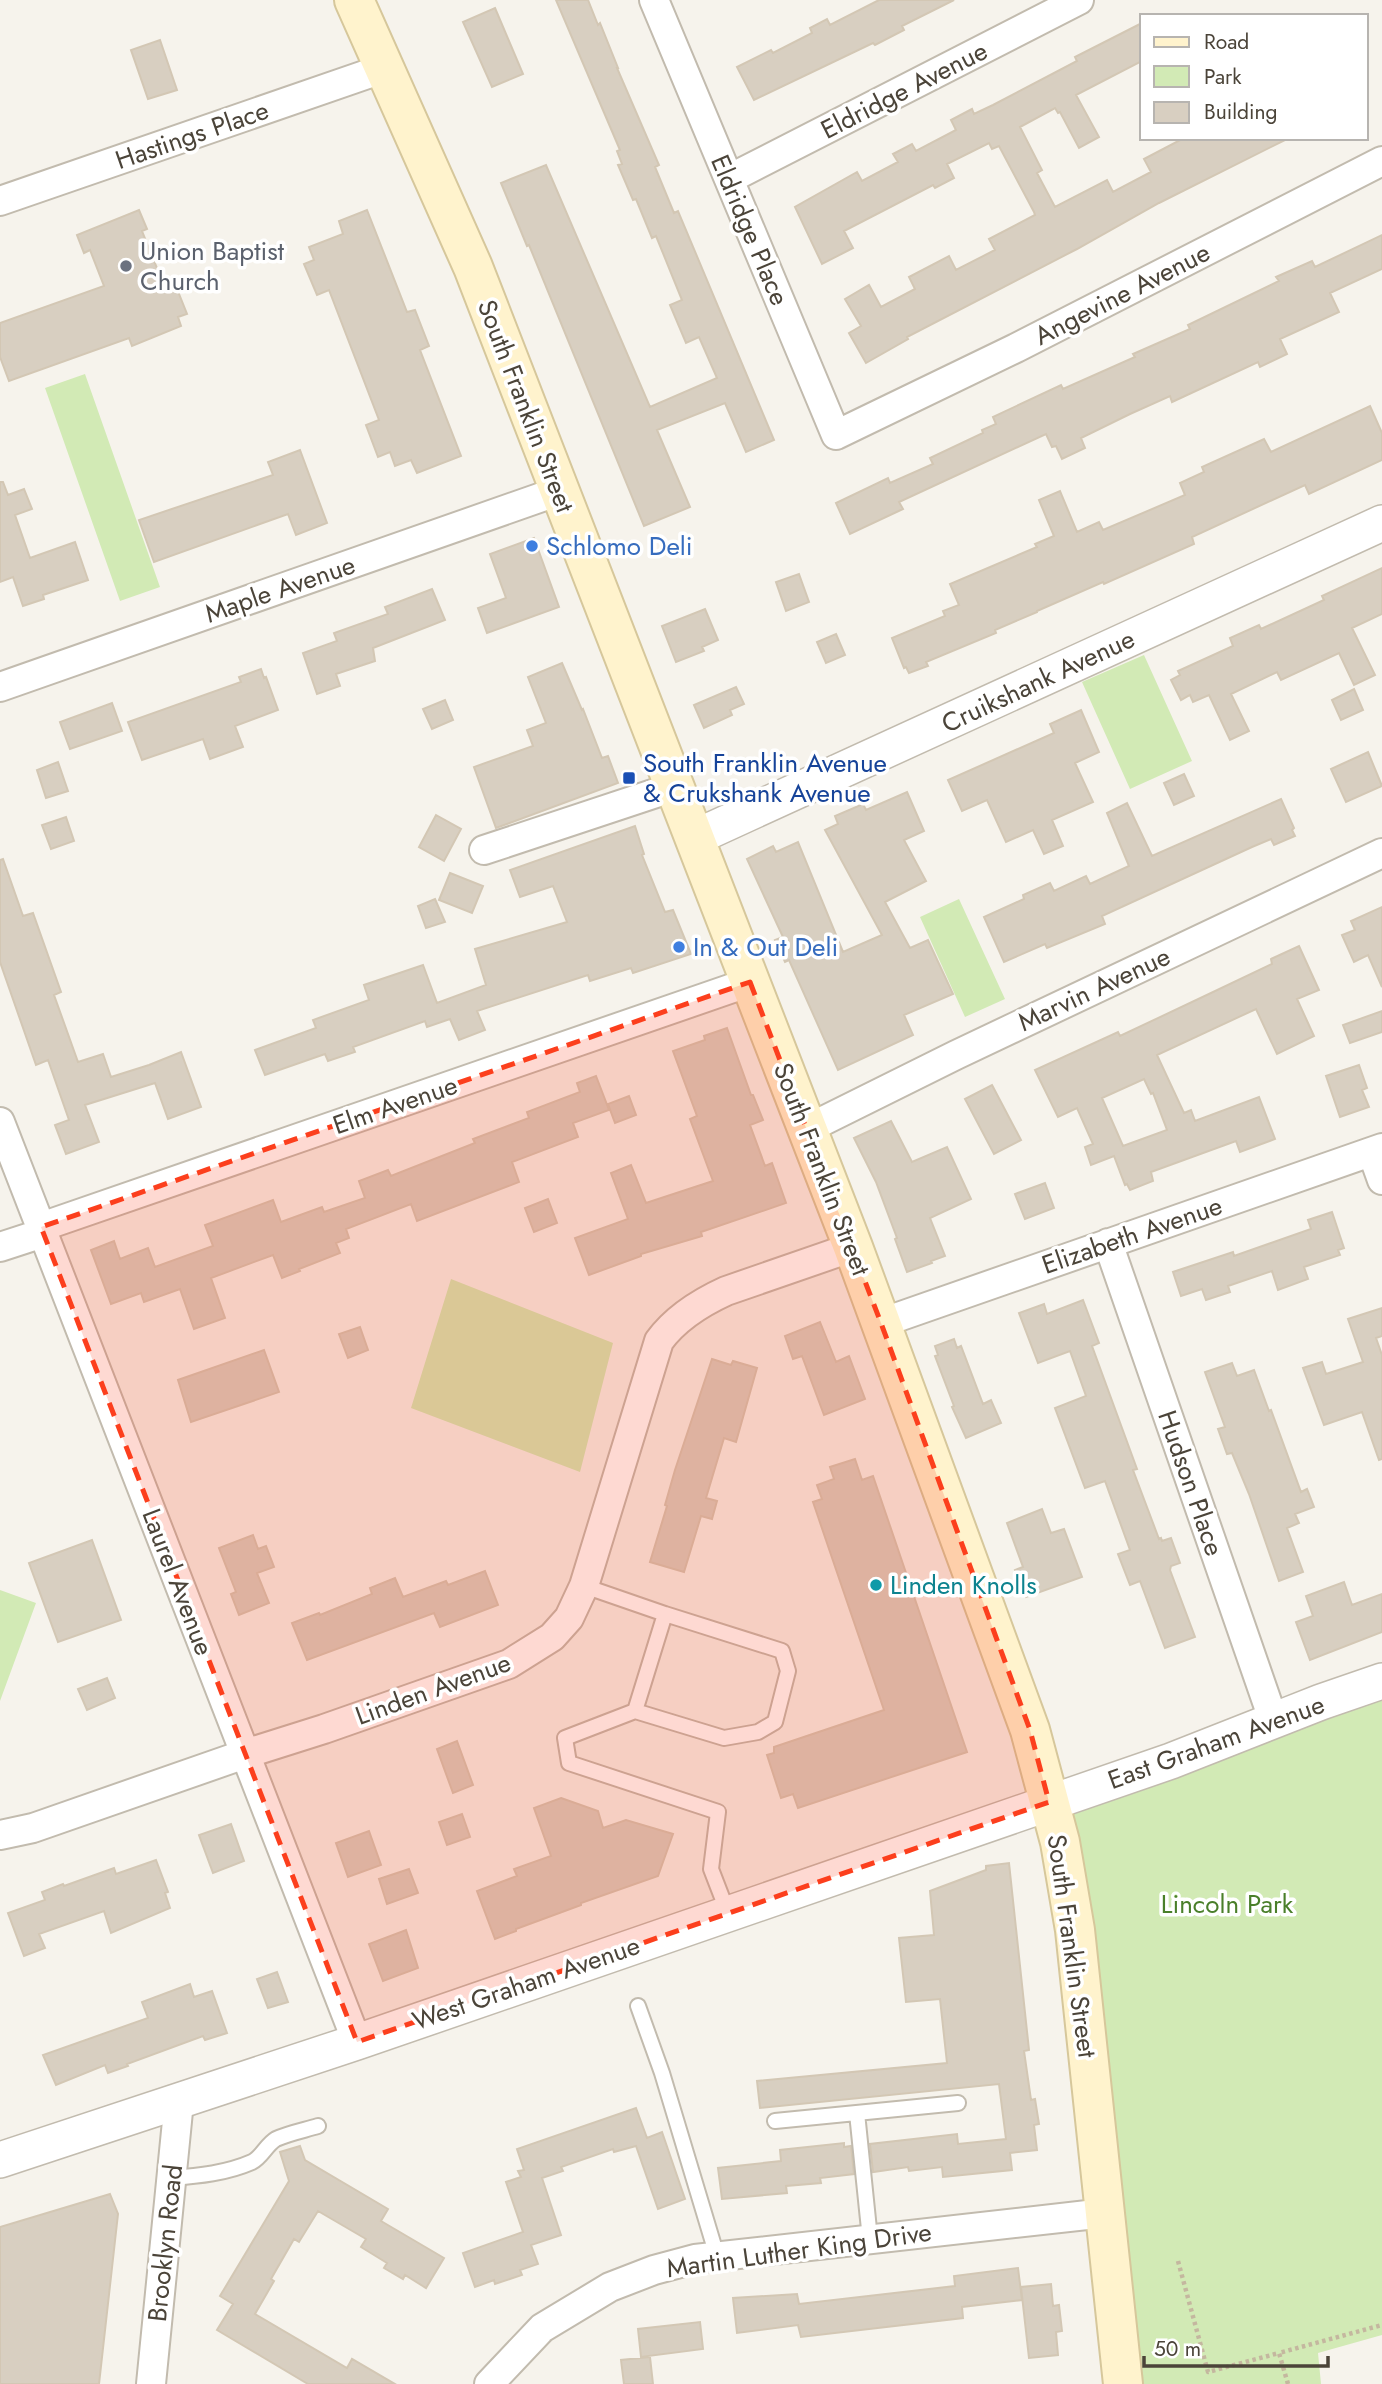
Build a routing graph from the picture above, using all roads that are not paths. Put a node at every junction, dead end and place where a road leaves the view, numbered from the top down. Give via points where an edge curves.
1 (354, 0) edge
2 (654, 0) edge
3 (1079, 0) edge
4 (385, 68) junction
5 (1382, 161) edge
6 (729, 179) junction
7 (0, 201) edge
8 (860, 424) joint
9 (559, 491) junction
10 (1382, 523) edge
11 (0, 687) edge
12 (674, 787) junction
13 (694, 838) junction
14 (484, 850) dead end
15 (1382, 853) edge
16 (750, 982) junction
17 (0, 1122) edge
18 (807, 1129) junction
19 (1377, 1150) edge
20 (1382, 1180) edge
21 (42, 1230) junction
22 (1108, 1243) junction
23 (0, 1247) edge
24 (853, 1247) junction
25 (881, 1323) junction
26 (584, 1586) junction
27 (665, 1614) junction
28 (1382, 1681) edge
29 (635, 1711) junction
30 (1274, 1722) junction
31 (245, 1754) junction
32 (1049, 1802) junction
33 (0, 1835) edge
34 (728, 1913) junction
35 (638, 2006) dead end
36 (357, 2042) junction
37 (179, 2101) junction
38 (958, 2103) dead end
39 (857, 2113) junction
40 (775, 2121) dead end
41 (318, 2126) dead end
42 (0, 2160) edge
43 (171, 2178) junction
44 (1105, 2213) junction
45 (870, 2239) junction
46 (717, 2256) junction
47 (151, 2384) edge
48 (489, 2384) edge
49 (1124, 2384) edge

1 - 4 main road, South Franklin Street
2 - 6 street, Eldridge Place
3 - 6 street, Eldridge Avenue
4 - 7 street, Hastings Place
4 - 9 main road, South Franklin Street via 473,267
5 - 8 street, Angevine Avenue
6 - 8 street, Eldridge Place via 836,435
9 - 11 street, Maple Avenue
9 - 12 main road, South Franklin Street
10 - 13 street, Cruikshank Avenue
12 - 13 main road, South Franklin Street
12 - 14 street
13 - 16 main road, South Franklin Street
15 - 18 street, Marvin Avenue
16 - 18 main road, South Franklin Street
16 - 21 street, Elm Avenue
17 - 21 street, Laurel Avenue
18 - 24 main road, South Franklin Street
19 - 20 street
19 - 22 street, Elizabeth Avenue
21 - 23 street, Elm Avenue
21 - 31 street, Laurel Avenue
22 - 25 street, Elizabeth Avenue
22 - 30 street, Hudson Place
24 - 25 main road, South Franklin Street
24 - 26 street, Linden Avenue via 726,1291 668,1329 659,1341
25 - 32 main road, South Franklin Street via 1030,1730
26 - 27 lane
26 - 31 street, Linden Avenue via 569,1618 552,1637 509,1664
27 - 29 lane
27 - 29 lane via 782,1651 788,1671 775,1723 758,1732 724,1738
28 - 30 street, East Graham Avenue
29 - 34 lane via 565,1738 569,1763 718,1812 711,1868
30 - 32 street, East Graham Avenue
31 - 33 street, Linden Avenue via 33,1828
31 - 36 street, Laurel Avenue
32 - 34 street, West Graham Avenue
32 - 44 main road, South Franklin Street via 1075,1930
34 - 36 street, West Graham Avenue
35 - 46 lane
36 - 37 street, West Graham Avenue
37 - 42 street, West Graham Avenue
37 - 43 street, Brooklyn Road
38 - 39 lane
39 - 40 lane
39 - 45 lane
41 - 43 lane via 276,2139 250,2162 201,2176
43 - 47 street, Brooklyn Road
44 - 45 street, Martin Luther King Drive
44 - 49 main road, South Franklin Street
45 - 46 street, Martin Luther King Drive
46 - 48 street, Martin Luther King Drive via 654,2270 610,2287 542,2328

